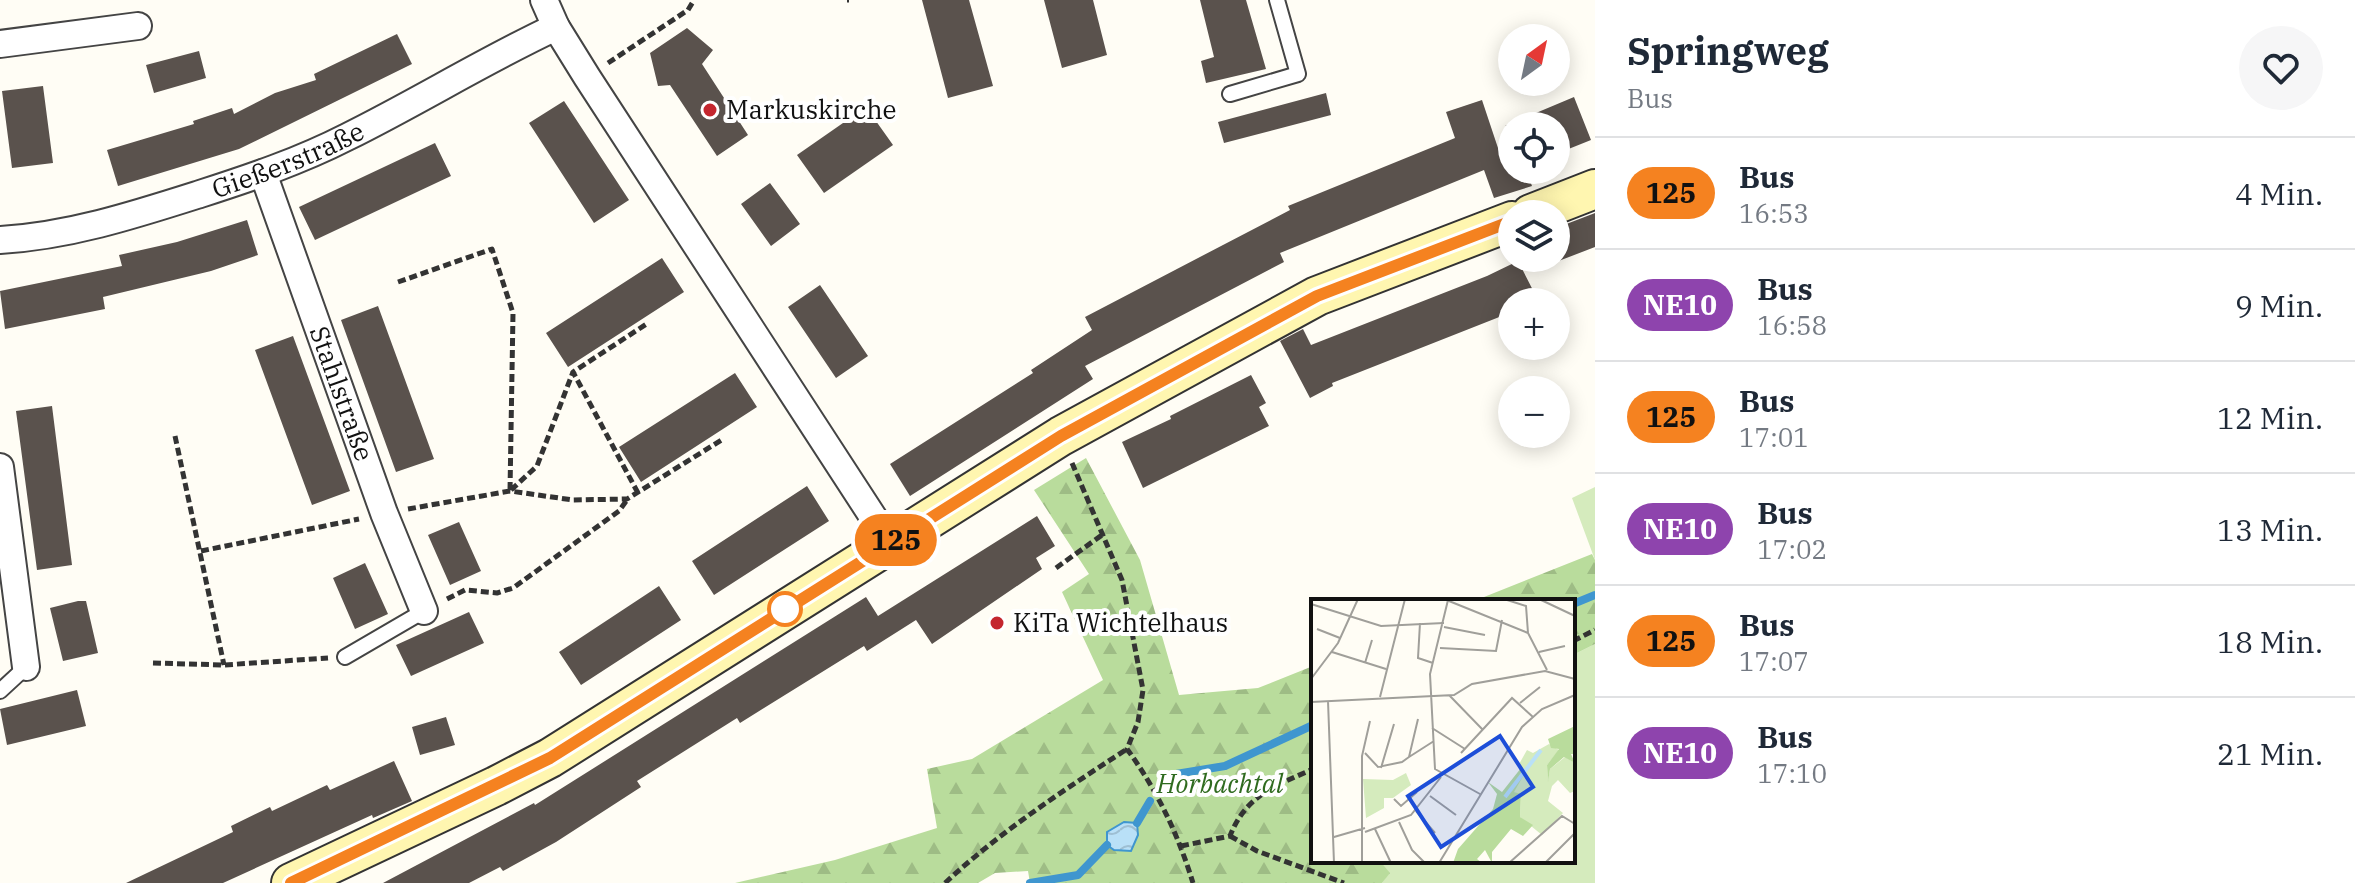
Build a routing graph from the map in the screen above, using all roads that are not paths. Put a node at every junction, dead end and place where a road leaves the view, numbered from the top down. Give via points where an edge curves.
1 (544, 0) edge
2 (1277, 0) edge
3 (138, 26) dead end
4 (556, 27) junction
5 (0, 44) edge
6 (1230, 94) dead end
7 (263, 173) junction
8 (1595, 189) edge
9 (1567, 200) edge
10 (1498, 226) edge
11 (0, 240) edge
12 (0, 467) edge
13 (890, 543) junction
14 (424, 611) joint
15 (345, 657) road end
16 (26, 667) joint
17 (0, 691) edge
18 (291, 883) edge

1 - 4 street
2 - 6 lane via 1298,74
3 - 5 street
4 - 7 street, Gießerstraße via 345,138
4 - 13 street
7 - 11 street, Gießerstraße via 124,218 44,237
7 - 14 street, Stahlstraße
8 - 9 street
10 - 13 street via 1317,296 1061,436
12 - 16 street
13 - 18 street via 550,758
14 - 15 lane
16 - 17 lane

